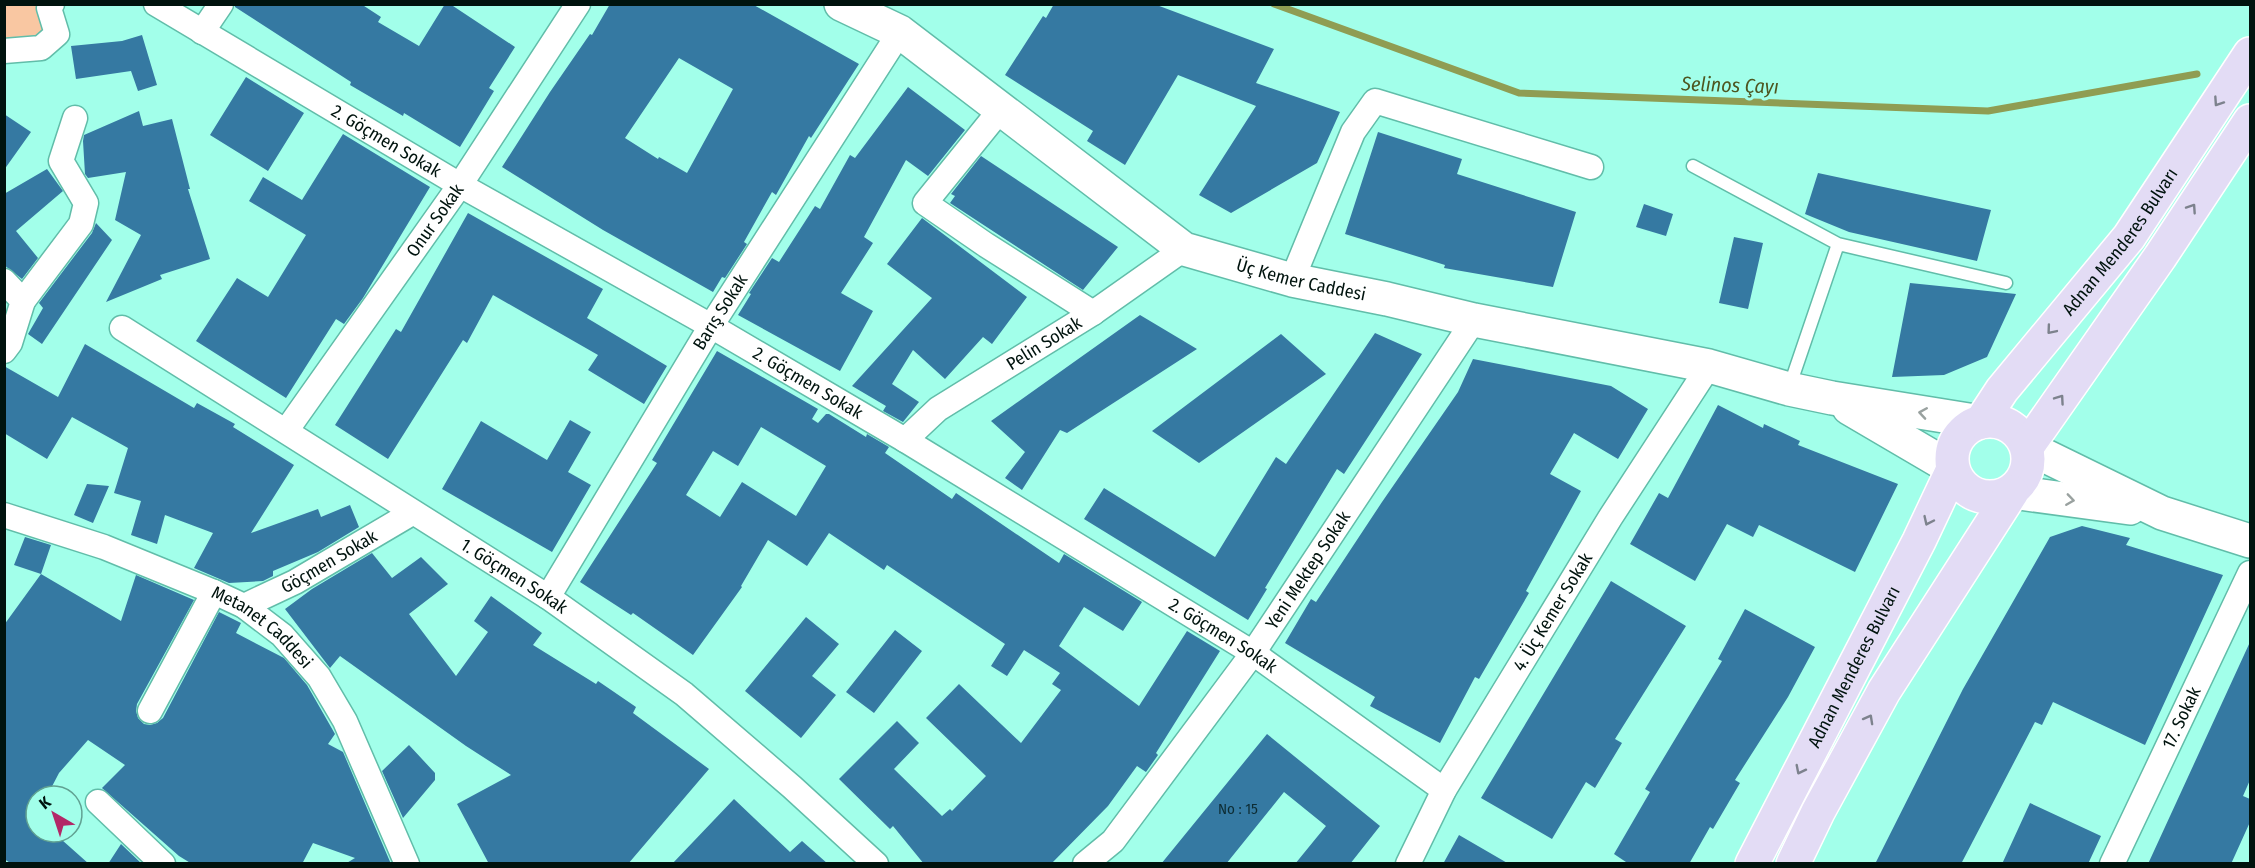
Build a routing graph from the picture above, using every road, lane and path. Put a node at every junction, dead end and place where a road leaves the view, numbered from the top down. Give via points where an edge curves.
1 (52, 4) edge
2 (156, 4) edge
3 (221, 4) edge
4 (578, 4) edge
5 (841, 4) edge
6 (202, 32) junction
7 (900, 32) junction
8 (4, 51) edge
9 (2250, 54) edge
10 (1001, 109) junction
11 (75, 118) dead end
12 (2250, 121) edge
13 (1693, 166) dead end
14 (1591, 167) dead end
15 (460, 185) junction
16 (1838, 244) junction
17 (1184, 249) junction
18 (1292, 280) junction
19 (4, 281) edge
20 (2006, 283) dead end
21 (23, 301) junction
22 (1093, 313) junction
23 (1474, 320) junction
24 (711, 326) junction
25 (122, 328) dead end
26 (4, 351) edge
27 (1709, 366) junction
28 (1789, 389) junction
29 (1832, 398) junction
30 (1981, 422) junction
31 (286, 431) junction
32 (905, 440) junction
33 (2027, 447) junction
34 (1953, 469) junction
35 (2012, 492) junction
36 (412, 513) junction
37 (2162, 513) junction
38 (4, 515) edge
39 (2250, 542) edge
40 (2250, 573) edge
41 (214, 592) junction
42 (548, 597) junction
43 (244, 606) junction
44 (1253, 652) junction
45 (150, 711) dead end
46 (1444, 790) junction
47 (98, 802) dead end
48 (163, 864) edge
49 (407, 864) edge
50 (876, 864) edge
51 (1085, 864) edge
52 (1408, 864) edge
53 (1752, 864) edge
54 (1793, 864) edge
55 (2112, 864) edge

1 - 8 street via 57,34 41,48
2 - 6 street, 2. Göçmen Sokak
3 - 6 street
4 - 15 street, Onur Sokak
5 - 7 main road, Üç Kemer Caddesi
6 - 15 street, 2. Göçmen Sokak
7 - 10 main road, Üç Kemer Caddesi
7 - 24 street, Barış Sokak
9 -> 30 main road, Adnan Menderes Bulvarı via 2129,237 2009,382
10 - 17 main road, Üç Kemer Caddesi
10 - 22 street via 925,203
11 - 21 street via 61,161 86,202 81,224
33 -> 12 main road
13 - 16 lane
14 - 18 street via 1375,101 1353,132
15 - 24 street, 2. Göçmen Sokak
15 - 31 street, Onur Sokak
16 - 20 lane
16 - 28 lane
17 - 18 main road, Üç Kemer Caddesi
17 - 22 street, Pelin Sokak
18 - 23 main road, Üç Kemer Caddesi
19 - 21 street
21 - 26 street via 10,344
22 - 32 street, Pelin Sokak via 938,409
23 - 27 main road, Üç Kemer Caddesi
23 - 44 street, Yeni Mektep Sokak
24 - 32 street, 2. Göçmen Sokak
24 - 42 street, Barış Sokak
25 - 31 street, 1. Göçmen Sokak
27 - 28 main road, Üç Kemer Caddesi
27 - 46 street, 4. Üç Kemer Sokak via 1610,518
28 - 29 main road, Üç Kemer Caddesi
30 -> 29 main road, Üç Kemer Caddesi
29 - 34 main road
30 - 33 main road via 2004,423 2014,428
30 - 34 main road via 1956,441
31 - 36 street, 1. Göçmen Sokak
32 - 44 street, 2. Göçmen Sokak
33 - 35 main road via 2027,472
33 - 37 main road
34 - 35 main road via 1958,480 1976,495 2001,497
34 -> 53 main road, Adnan Menderes Bulvarı
35 -> 37 main road
54 -> 35 main road, Adnan Menderes Bulvarı via 1884,691
36 - 42 street, 1. Göçmen Sokak
36 - 43 street, Göçmen Sokak via 295,582
37 - 39 main road
38 - 41 street, Metanet Caddesi via 104,547
40 - 55 street, 17. Sokak
41 - 43 street, Metanet Caddesi
41 - 45 street
42 - 50 street, 1. Göçmen Sokak via 684,693
43 - 49 street, Metanet Caddesi via 282,634 319,677 345,721
44 - 46 street, 2. Göçmen Sokak
44 - 51 street, Yeni Mektep Sokak via 1113,841
46 - 52 street, 4. Üç Kemer Sokak
47 - 48 street

